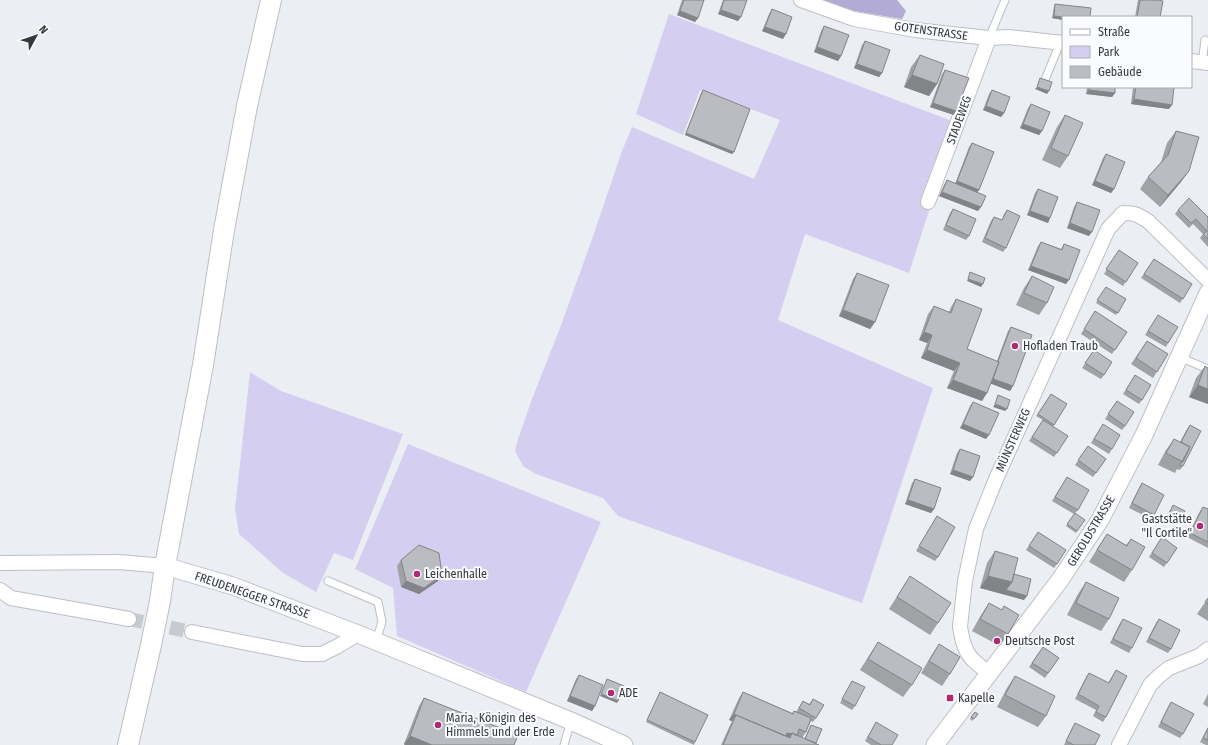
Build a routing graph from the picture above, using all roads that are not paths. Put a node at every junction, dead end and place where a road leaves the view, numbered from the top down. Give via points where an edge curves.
1 (272, 0) edge
2 (801, 0) edge
3 (1005, 0) edge
4 (989, 38) junction
5 (1205, 40) dead end
6 (1061, 43) edge
7 (1200, 62) edge
8 (1044, 82) edge
9 (928, 202) dead end
10 (1208, 280) edge
11 (1208, 292) edge
12 (1178, 357) junction
13 (1208, 369) edge
14 (0, 563) edge
15 (165, 566) junction
16 (328, 581) dead end
17 (0, 590) edge
18 (129, 619) tunnel mouth
19 (192, 632) tunnel mouth
20 (358, 634) junction
21 (376, 641) junction
22 (1208, 649) edge
23 (989, 674) junction
24 (571, 721) junction
25 (1124, 744) edge
26 (128, 745) edge
27 (564, 745) edge
28 (624, 745) edge
29 (935, 745) edge

1 - 15 main road via 247,106 203,365
2 - 4 street, GOTENSTRASSE via 860,20 915,30
3 - 4 lane
4 - 6 street, GOTENSTRASSE via 1008,37
4 - 9 street, STADEWEG
5 - 7 lane
6 - 8 lane
10 - 23 street, MÜNSTERWEG via 1141,216 1123,213 1108,229 976,529 965,581 960,627 967,652
11 - 12 street, GEROLDSTRASSE
12 - 13 lane
12 - 23 street, GEROLDSTRASSE via 1144,435 1100,520 1060,580
14 - 15 street, FREUDENEGGER STRASSE via 119,562
15 - 20 street, FREUDENEGGER STRASSE via 233,586
15 - 26 main road, bridge via 151,646
16 - 21 lane via 378,602 382,622
17 - 18 street via 11,598
19 - 20 street via 302,654 322,654
20 - 21 street, FREUDENEGGER STRASSE
21 - 24 street, FREUDENEGGER STRASSE
22 - 25 street via 1199,656 1169,668 1150,685
23 - 29 street, GEROLDSTRASSE
24 - 27 lane
24 - 28 street, FREUDENEGGER STRASSE

